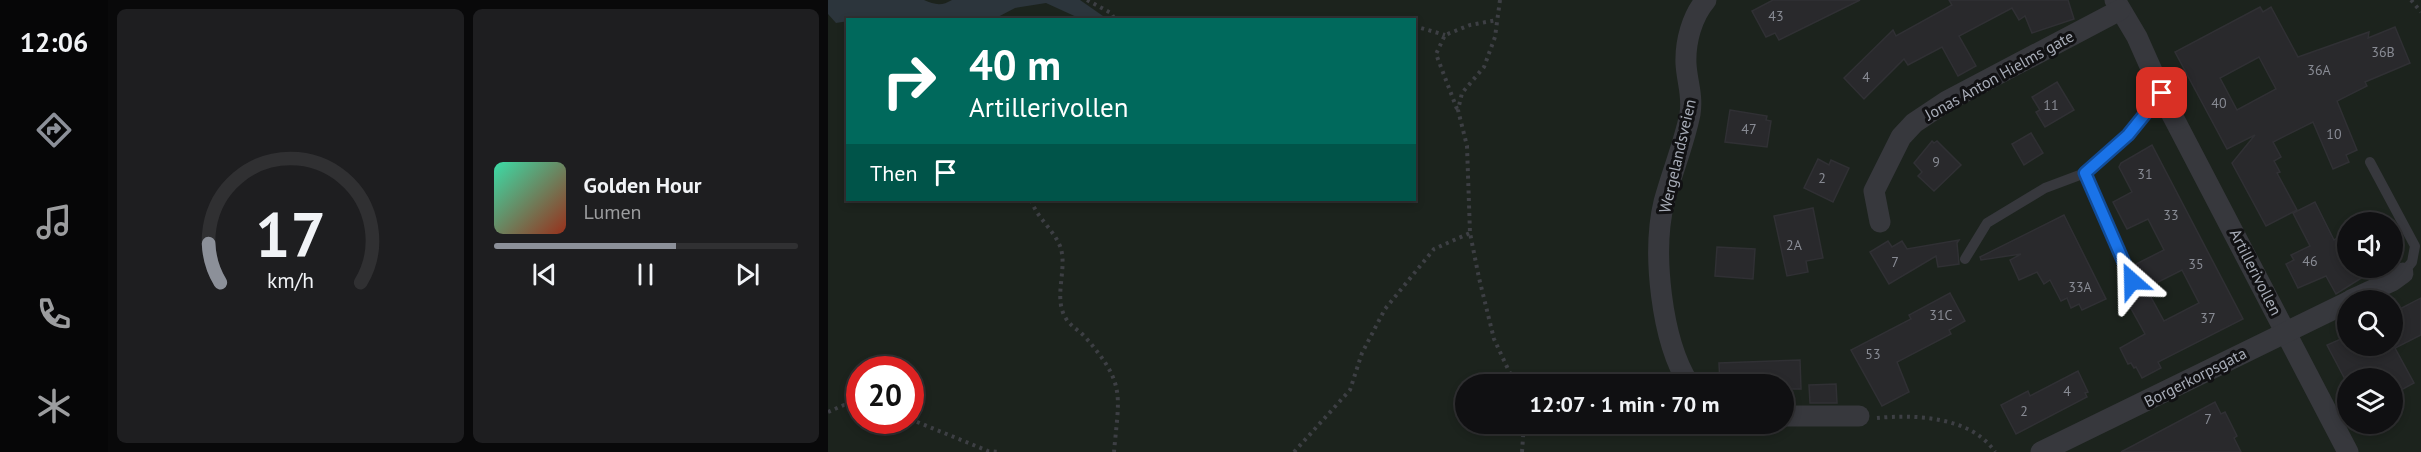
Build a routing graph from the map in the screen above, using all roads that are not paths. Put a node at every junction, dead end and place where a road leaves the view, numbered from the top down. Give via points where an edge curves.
1 (1706, 0) edge
2 (2117, 5) edge
3 (2162, 93) junction
4 (2370, 162) dead end
5 (2085, 173) junction
6 (1880, 222) dead end
7 (2418, 243) edge
8 (1965, 259) dead end
9 (2403, 273) edge
10 (2397, 278) edge
11 (2132, 281) dead end
12 (2374, 290) edge
13 (2337, 307) edge
14 (2287, 333) junction
15 (1682, 374) edge
16 (1794, 416) edge
17 (1859, 416) road end
18 (2041, 452) edge
19 (2348, 452) edge

1 - 15 street, Wergelandsveien via 1696,15 1688,42 1690,112 1664,203 1659,247 1670,344
2 - 3 street, Artillerivollen via 2137,37
2 - 6 street, Jonas Anton Hielms gate via 1914,123 1901,137 1874,191
3 - 5 lane via 2128,135
3 - 14 street, Artillerivollen
4 - 7 lane
5 - 8 lane via 2045,188 1987,223
5 - 11 lane
7 - 9 lane via 2412,262
10 - 12 street, Borgerkorpsgata
13 - 14 street, Borgerkorpsgata
14 - 18 street, Borgerkorpsgata
14 - 19 street, Artillerivollen
16 - 17 street

